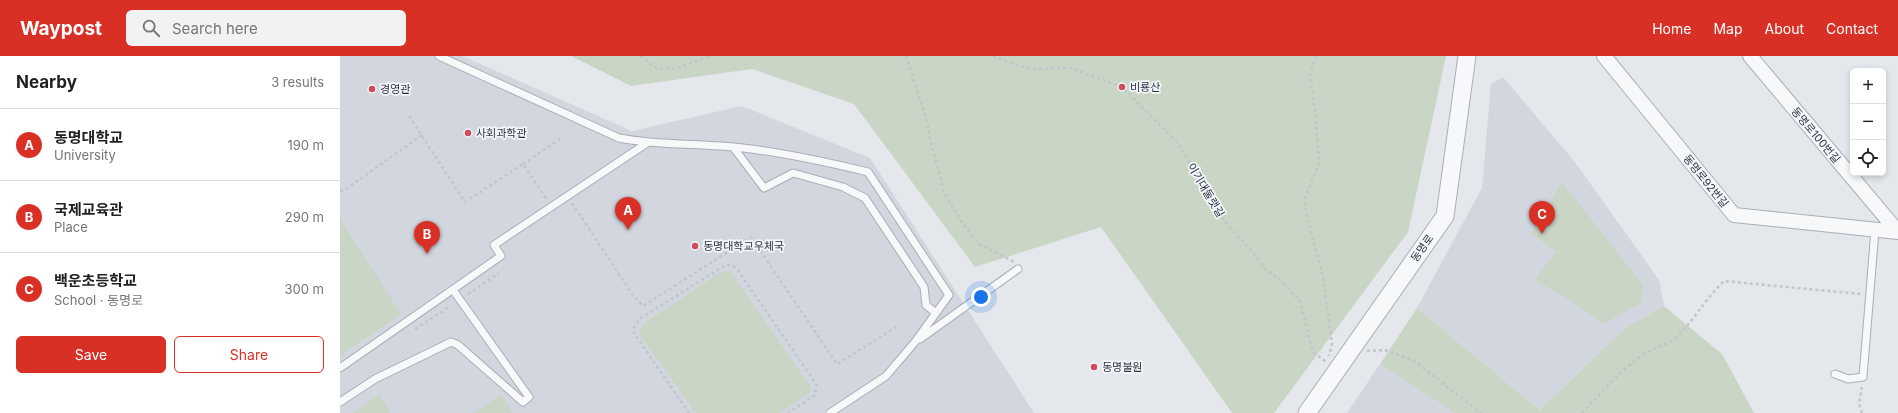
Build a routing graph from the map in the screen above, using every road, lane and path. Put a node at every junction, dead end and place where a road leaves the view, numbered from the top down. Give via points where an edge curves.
1 (439, 56) edge
2 (640, 56) edge
3 (711, 56) edge
4 (906, 56) edge
5 (993, 56) edge
6 (1316, 56) edge
7 (1467, 56) edge
8 (1604, 56) edge
9 (1750, 56) edge
10 (409, 116) dead end
11 (422, 135) junction
12 (563, 137) dead end
13 (648, 143) junction
14 (733, 147) junction
15 (523, 164) junction
16 (340, 191) edge
17 (568, 196) junction
18 (552, 207) junction
19 (1875, 230) junction
20 (1898, 232) edge
21 (1018, 269) joint
22 (499, 273) dead end
23 (453, 290) junction
24 (468, 294) dead end
25 (1870, 295) junction
26 (936, 313) junction
27 (898, 326) dead end
28 (915, 342) junction
29 (1349, 353) junction
30 (1327, 362) junction
31 (340, 368) edge
32 (1835, 374) dead end
33 (1863, 377) junction
34 (1325, 387) junction
35 (340, 402) edge
36 (689, 413) edge
37 (788, 413) edge
38 (830, 413) edge
39 (1307, 413) edge
40 (1481, 413) edge
41 (1582, 413) edge
42 (1862, 413) edge

1 - 13 lane via 619,138
2 - 3 path via 658,69 677,68
4 - 21 path via 928,125 944,192 961,221 979,244 1018,263
5 - 30 path, 이기대둘랫길 via 1034,69 1071,68 1122,87 1178,143 1223,219 1265,269 1300,301 1313,352
6 - 30 path via 1310,74 1316,112 1319,163 1305,198 1306,213 1323,276 1332,344
7 - 29 street, 동명로 via 1444,216
8 - 19 street, 동명로92번길 via 1734,215
9 - 20 street, 동명로100번길
10 - 11 path
11 - 15 path via 465,202
11 - 16 path
12 - 15 path
13 - 14 lane
13 - 17 lane
14 - 26 lane via 764,188 793,173 844,187 865,198 924,287 926,305
14 - 26 lane via 828,162 868,172 948,295
15 - 18 path
17 - 18 lane
17 - 27 path via 632,294 643,306 751,237 837,364
18 - 23 lane via 494,245 501,256
19 - 20 street, 동명로92번길
19 - 25 lane
21 - 28 lane
22 - 24 path
23 - 31 lane
23 - 35 lane via 529,398 523,402 458,345 451,342 375,379
25 - 33 lane
25 - 41 path via 1724,281 1712,292 1678,336 1666,345 1645,354
26 - 28 lane
28 - 38 lane via 886,376
29 - 34 street, 동명로
29 - 40 path via 1385,350 1414,361
30 - 34 path
32 - 33 lane via 1848,379
33 - 42 path via 1859,403
34 - 39 street, 동명로
36 - 37 path via 633,329 641,318 726,265 737,269 817,386 814,396

